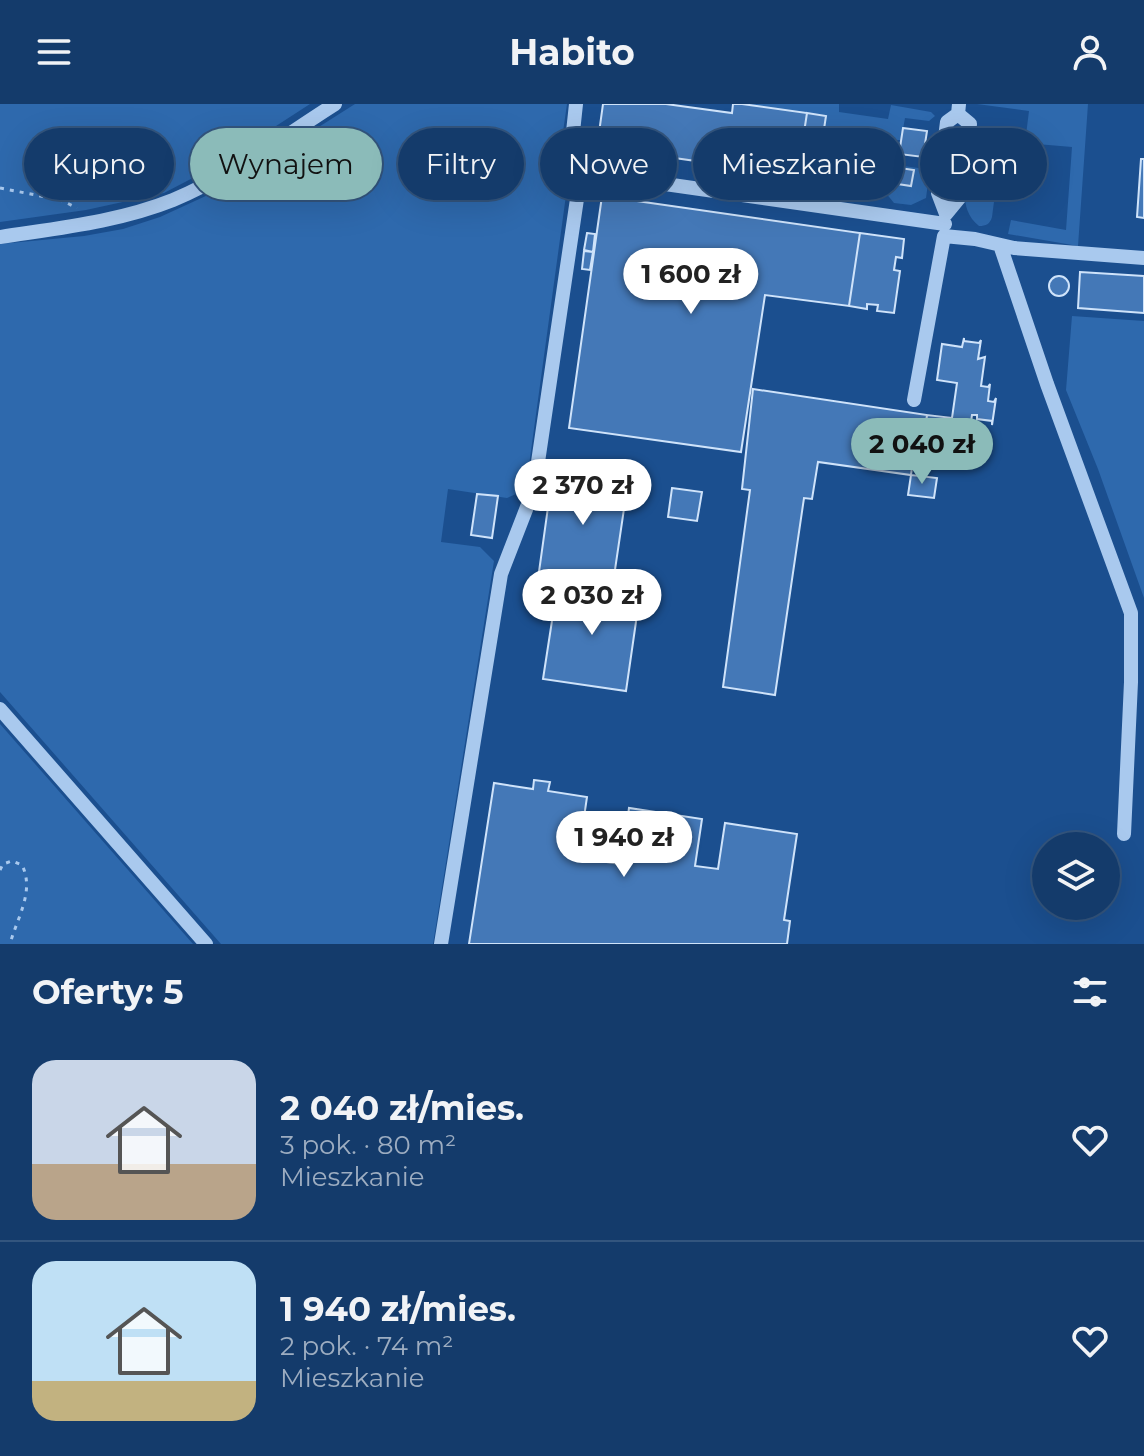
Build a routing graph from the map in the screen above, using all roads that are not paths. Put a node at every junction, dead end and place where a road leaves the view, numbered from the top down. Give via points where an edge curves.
1 (335, 104) edge
2 (576, 104) edge
3 (959, 109) edge
4 (573, 128) edge
5 (677, 186) edge
6 (577, 200) edge
7 (945, 225) junction
8 (0, 237) edge
9 (1000, 245) junction
10 (1144, 258) edge
11 (914, 400) dead end
12 (0, 709) edge
13 (1124, 834) dead end
14 (206, 944) edge
15 (441, 944) edge

1 - 8 lane via 209,184 170,201 101,221
2 - 4 lane
3 - 7 lane via 947,122 938,193
3 - 7 lane via 970,124 960,197
5 - 7 lane
6 - 15 lane via 534,489 501,574
7 - 9 lane
7 - 11 lane
9 - 10 lane
9 - 13 lane via 1131,613
12 - 14 lane

